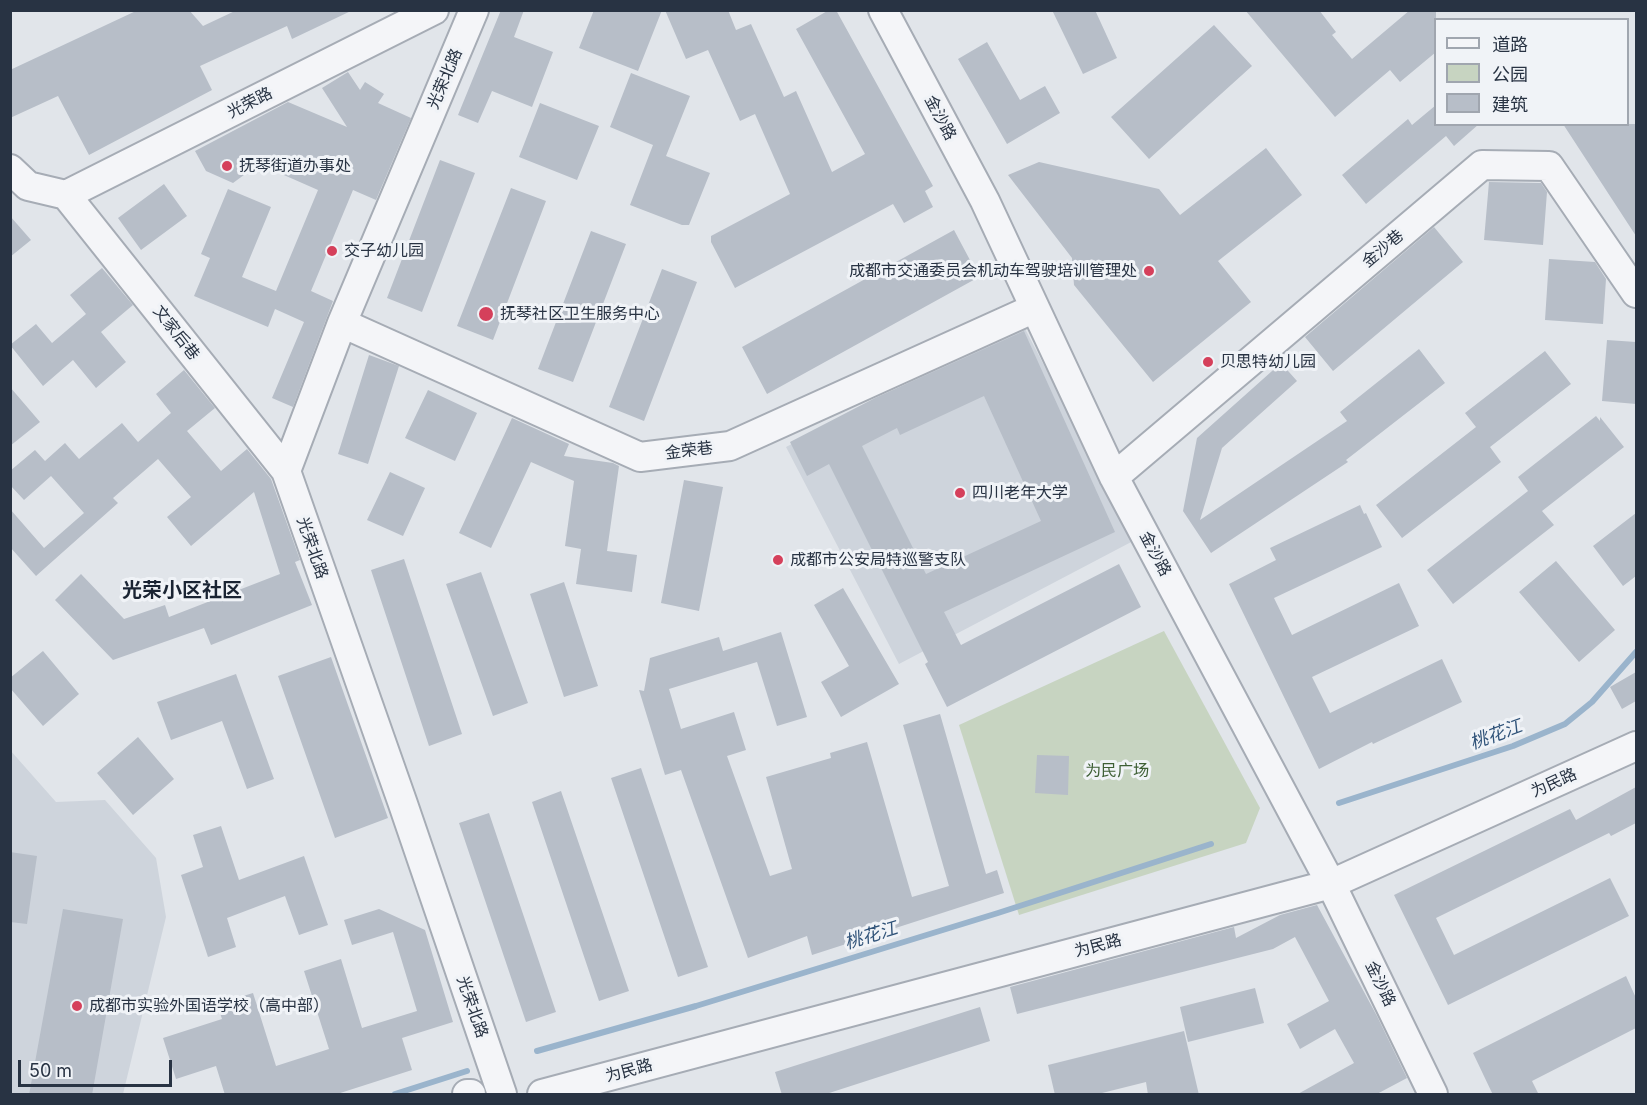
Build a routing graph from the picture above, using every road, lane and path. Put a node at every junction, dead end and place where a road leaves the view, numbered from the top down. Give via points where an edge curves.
1 (434, 10) edge
2 (474, 10) edge
3 (882, 10) edge
4 (10, 169) edge
5 (66, 195) junction
6 (1636, 293) edge
7 (1035, 308) junction
8 (342, 323) junction
9 (285, 471) junction
10 (1114, 477) junction
11 (1636, 746) edge
12 (1331, 884) junction
13 (502, 1095) edge
14 (542, 1095) edge
15 (1433, 1095) edge

1 - 5 street, 光荣路
2 - 8 street, 光荣北路
3 - 7 street, 金沙路 via 985,201
4 - 5 street via 28,186
5 - 9 street, 文家后巷
6 - 10 street, 金沙巷 via 1549,166 1482,165
7 - 8 street, 金荣巷 via 730,446 640,457
7 - 10 street, 金沙路
8 - 9 street, 光荣北路
9 - 13 street, 光荣北路
10 - 12 street, 金沙路
11 - 12 street, 为民路
12 - 14 street, 为民路
12 - 15 street, 金沙路

